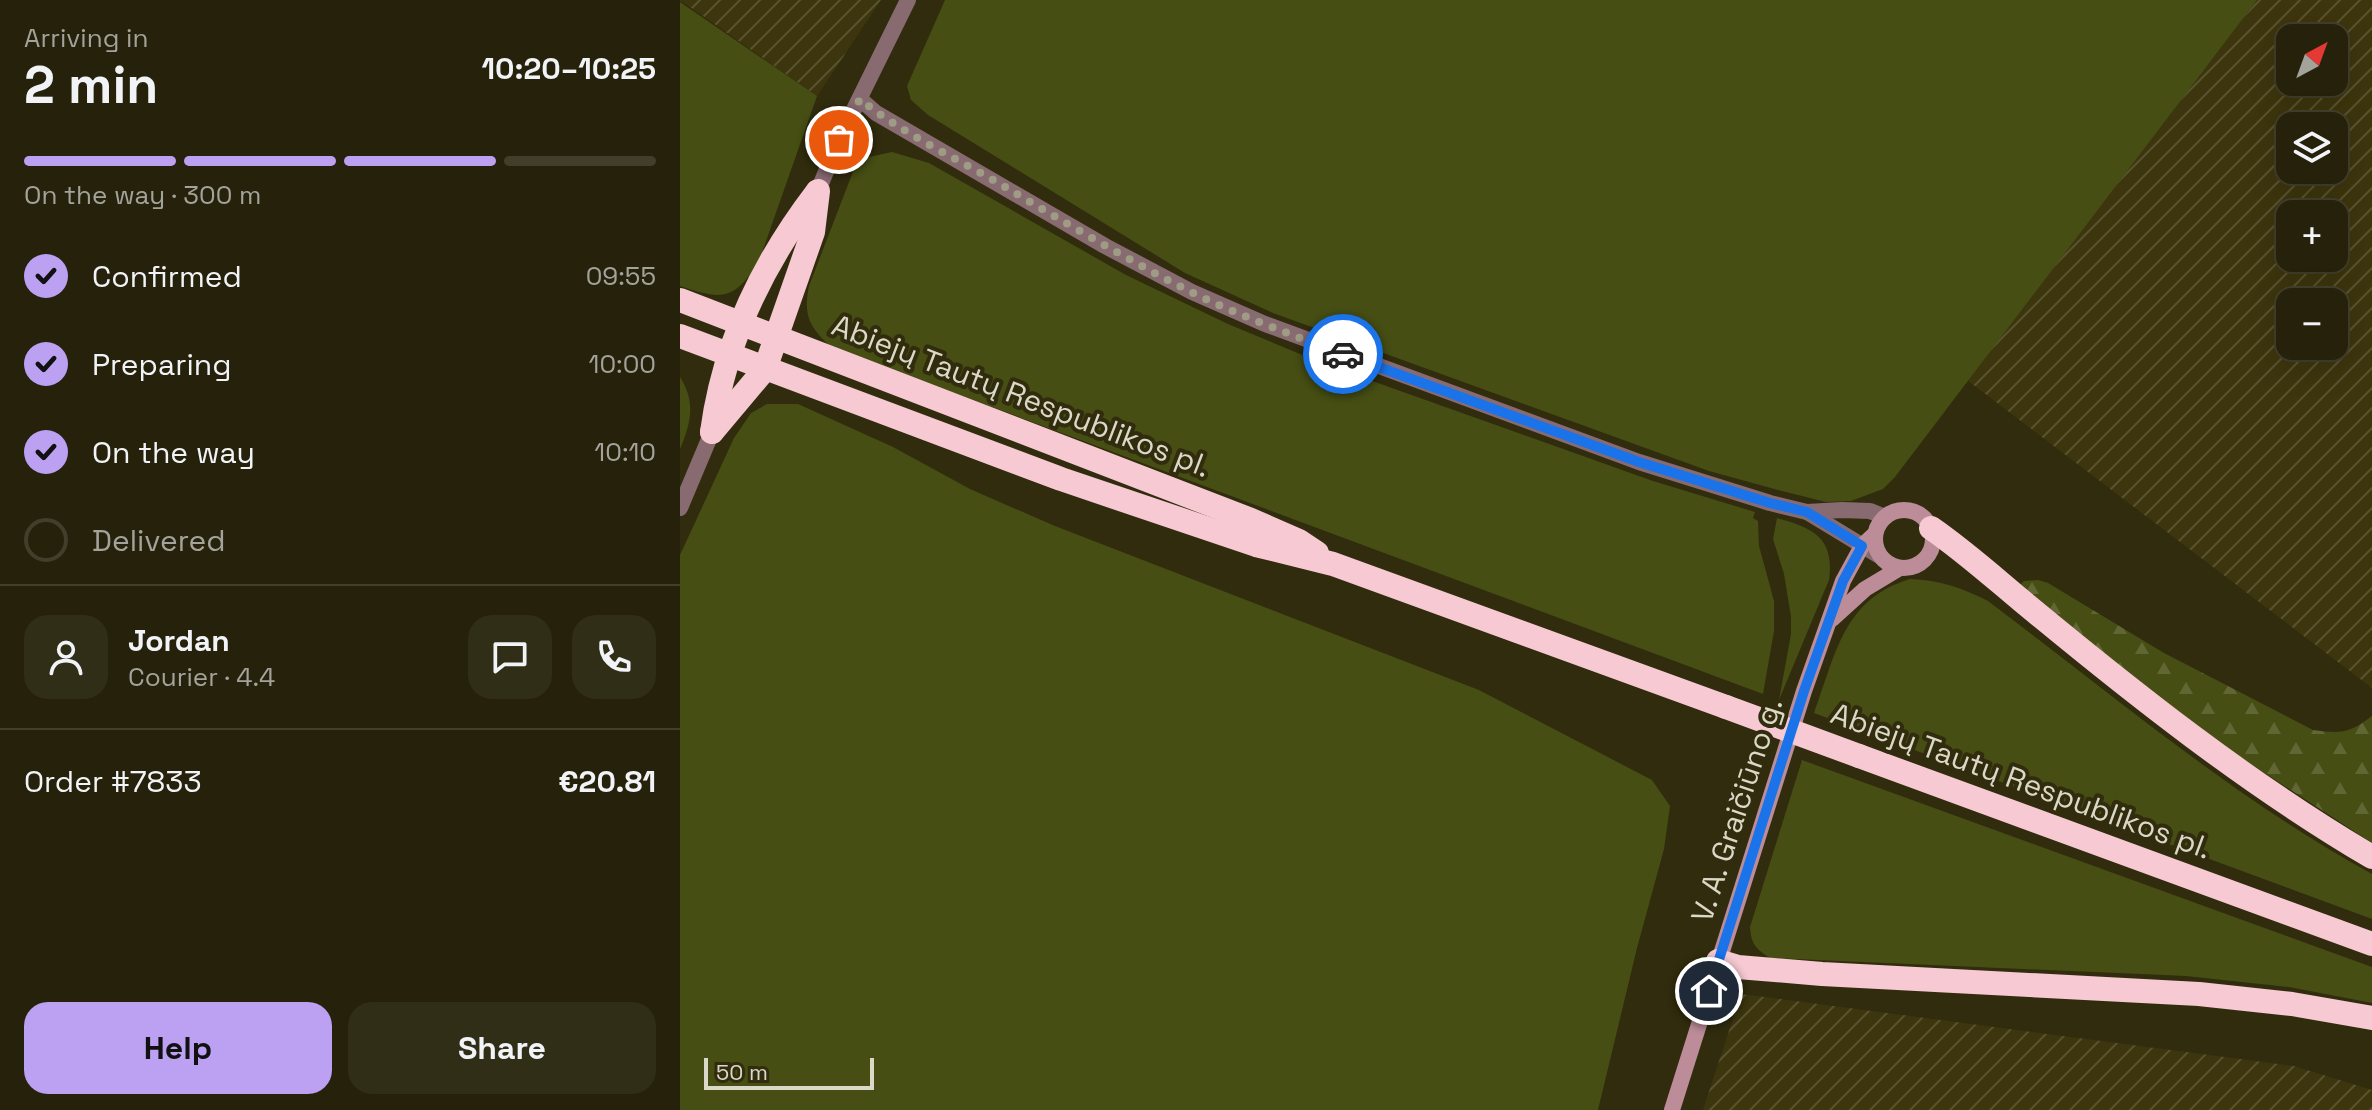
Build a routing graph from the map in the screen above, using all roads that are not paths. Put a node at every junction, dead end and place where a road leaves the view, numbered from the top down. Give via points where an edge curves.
1 (908, 0) edge
2 (860, 99) junction
3 (818, 191) junction
4 (680, 300) edge
5 (740, 321) junction
6 (680, 336) edge
7 (777, 336) junction
8 (728, 355) junction
9 (765, 369) junction
10 (712, 432) junction
11 (680, 508) edge
12 (1807, 512) junction
13 (1885, 517) junction
14 (1931, 528) junction
15 (1875, 534) junction
16 (1862, 546) junction
17 (1881, 557) junction
18 (1333, 564) junction
19 (1900, 568) junction
20 (1831, 620) junction
21 (2372, 857) edge
22 (2372, 944) edge
23 (1718, 961) junction
24 (2372, 1018) edge
25 (1672, 1110) edge

1 - 2 street
2 - 3 street
2 - 12 street via 1105,246 1241,314 1639,462
3 - 5 highway via 787,234
3 - 7 highway via 813,232
4 - 5 highway, Abiejų Tautų Respublikos pl.
5 - 7 highway, Abiejų Tautų Respublikos pl.
5 - 8 highway
6 - 8 highway, Abiejų Tautų Respublikos pl.
7 - 9 highway
7 - 18 highway, Abiejų Tautų Respublikos pl. via 1251,520 1299,541
8 - 9 highway, Abiejų Tautų Respublikos pl.
8 - 10 highway
9 - 10 highway
9 - 18 highway, Abiejų Tautų Respublikos pl. via 1159,513
10 - 11 street
12 - 13 street via 1870,511
12 - 16 street
13 - 14 main road via 1907,510 1923,516
13 - 15 main road
14 - 19 main road via 1934,538 1927,557
14 - 21 highway via 2219,756
15 - 16 main road, V. A. Graičiūno g.
15 - 17 main road
16 - 17 street
16 - 20 main road, V. A. Graičiūno g. via 1843,581
17 - 19 main road
18 - 22 highway, Abiejų Tautų Respublikos pl., bridge
19 - 20 main road, V. A. Graičiūno g. via 1865,589
20 - 23 main road, V. A. Graičiūno g.
23 - 24 highway via 1822,974 2199,994
23 - 25 main road, V. A. Graičiūno g.

